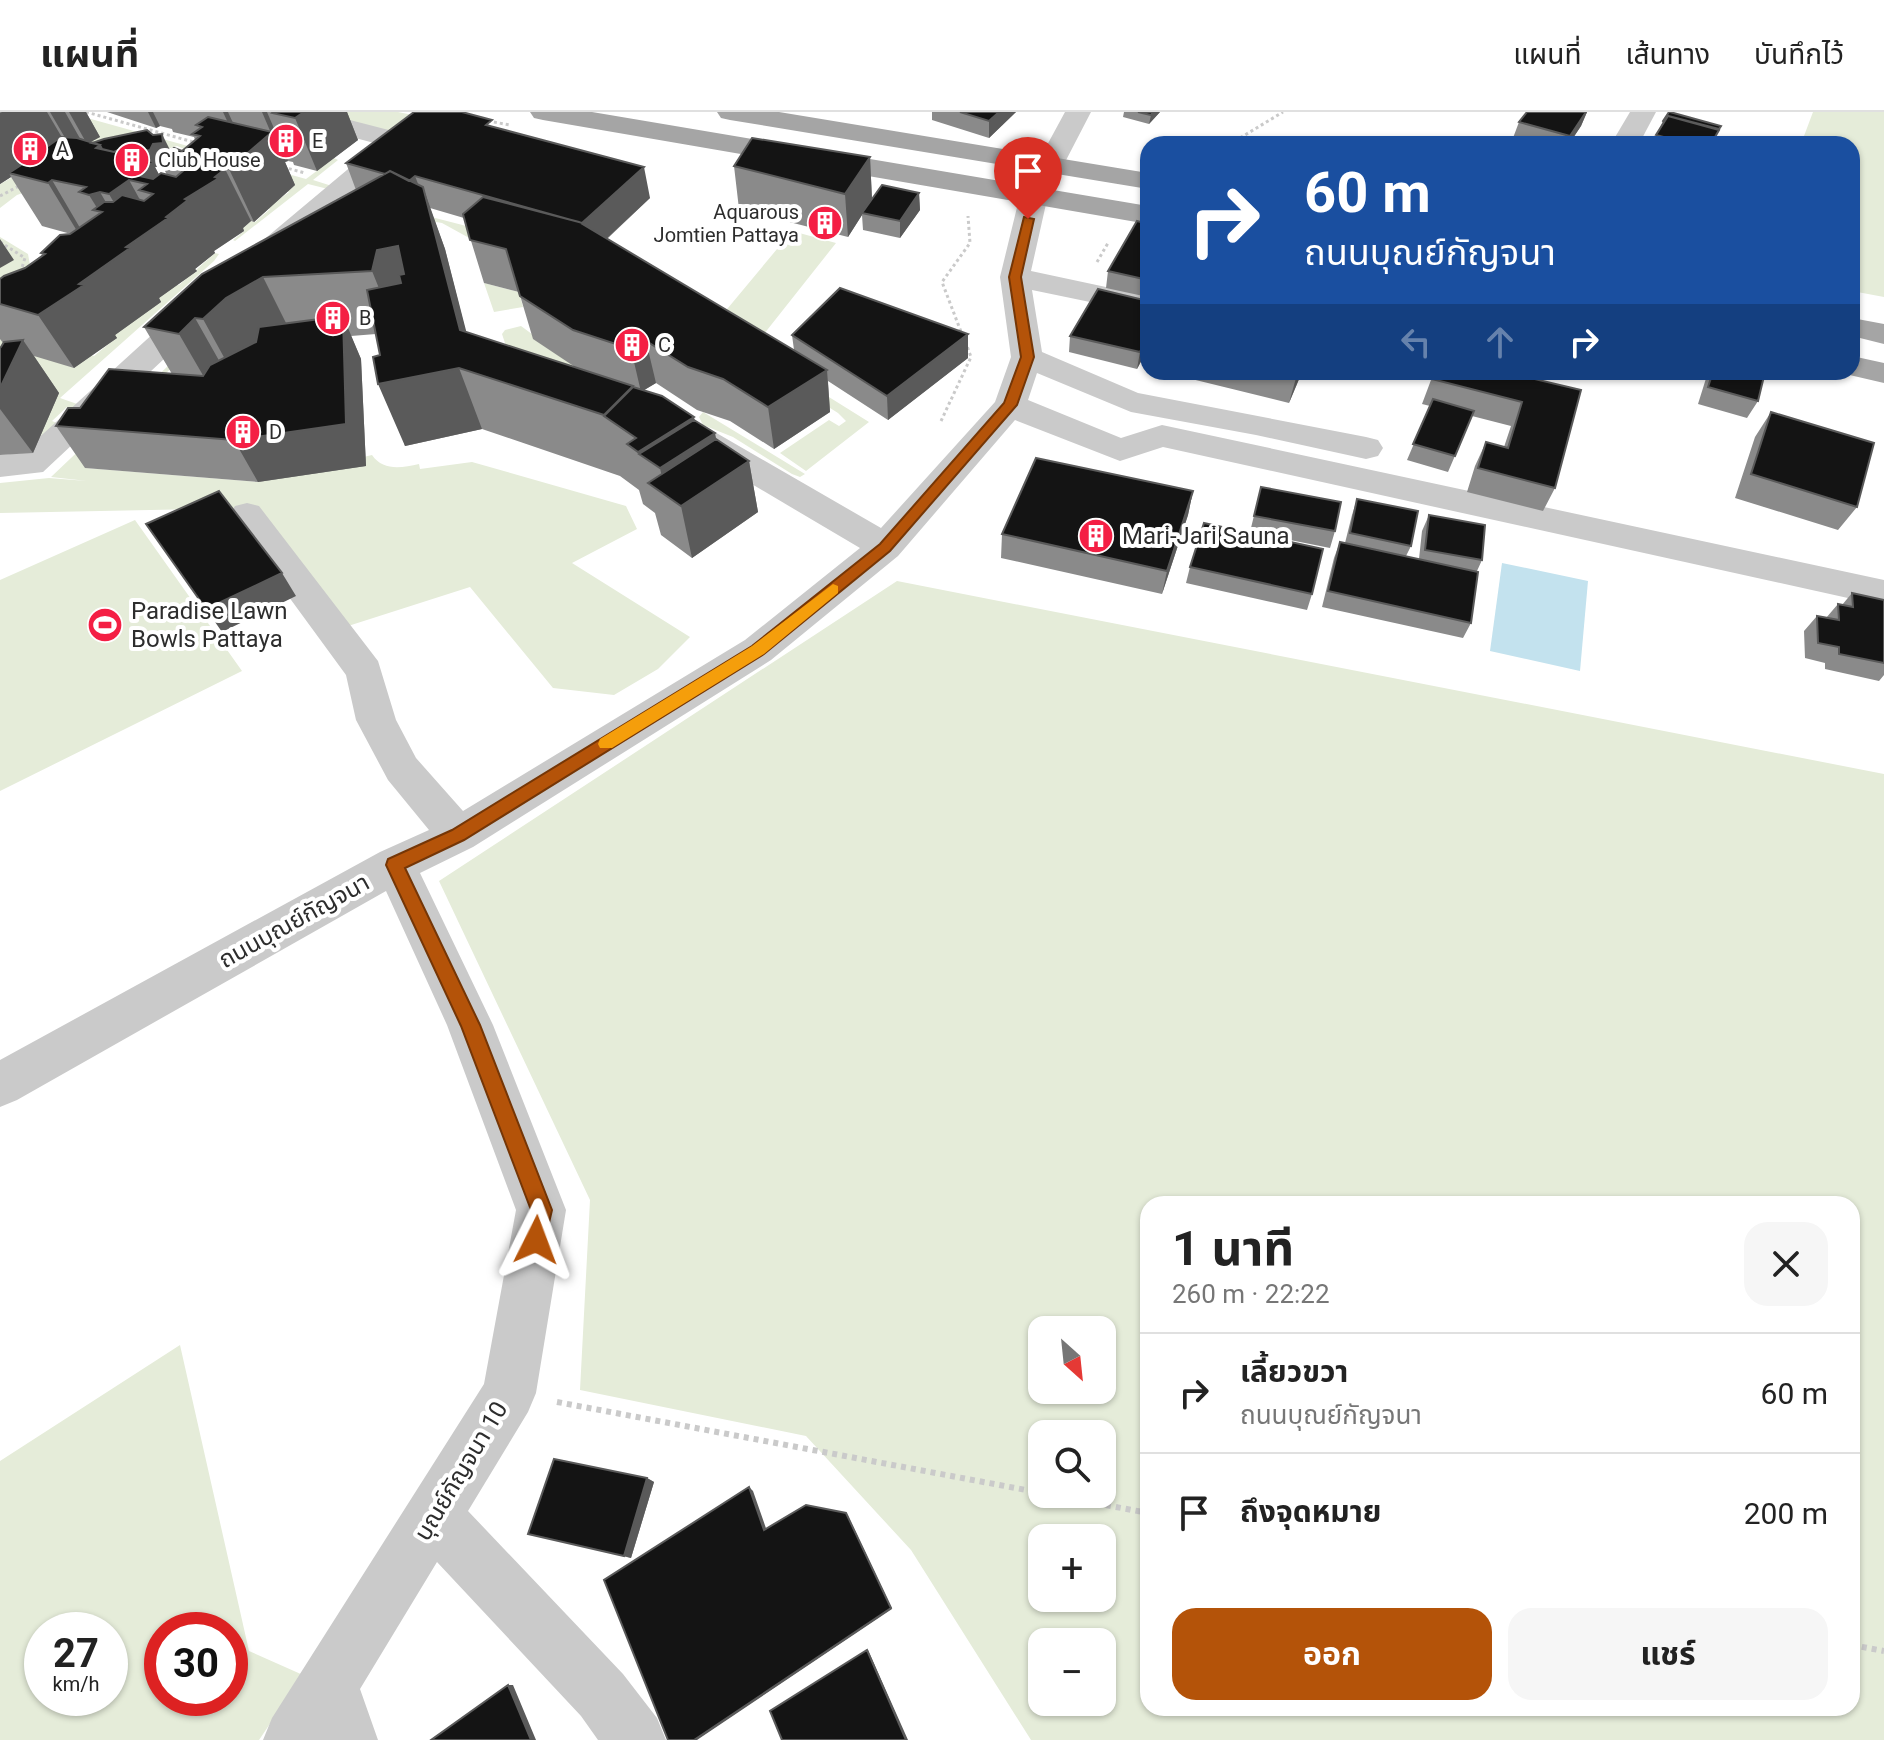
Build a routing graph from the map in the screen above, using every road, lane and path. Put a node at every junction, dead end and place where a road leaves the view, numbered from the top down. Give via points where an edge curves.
1 (86, 112) edge
2 (289, 112) edge
3 (543, 112) edge
4 (730, 112) edge
5 (1078, 112) edge
6 (1283, 112) edge
7 (1643, 112) edge
8 (92, 114) junction
9 (83, 120) dead end
10 (482, 120) edge
11 (513, 126) dead end
12 (160, 133) junction
13 (1243, 136) edge
14 (1630, 136) edge
15 (147, 137) edge
16 (206, 145) edge
17 (282, 166) dead end
18 (1043, 180) junction
19 (29, 181) edge
20 (1140, 181) edge
21 (0, 196) edge
22 (342, 204) junction
23 (966, 211) dead end
24 (1140, 212) edge
25 (1109, 240) dead end
26 (0, 242) edge
27 (19, 276) edge
28 (1015, 277) junction
29 (1082, 291) junction
30 (1140, 303) edge
31 (1860, 329) edge
32 (1884, 334) edge
33 (1027, 357) junction
34 (1860, 368) edge
35 (1884, 373) edge
36 (1010, 405) junction
37 (941, 421) dead end
38 (693, 434) edge
39 (1366, 448) dead end
40 (0, 466) edge
41 (247, 515) dead end
42 (885, 547) junction
43 (1884, 593) edge
44 (458, 835) junction
45 (395, 865) junction
46 (0, 1085) edge
47 (509, 1393) junction
48 (1028, 1491) edge
49 (1116, 1507) edge
50 (1140, 1512) edge
51 (433, 1516) junction
52 (1860, 1646) edge
53 (1884, 1651) edge
54 (338, 1714) edge
55 (294, 1740) edge
56 (635, 1740) edge

1 - 8 path
2 - 22 street via 398,141
3 - 18 main road
4 - 18 main road
5 - 18 street, ถนนบุณย์กัญจนา
6 - 13 path
7 - 14 street
8 - 9 path
8 - 12 path
10 - 11 path
12 - 15 path
12 - 16 path
17 - 22 path via 315,176 308,181
18 - 20 main road
18 - 24 main road
18 - 28 street, ถนนบุณย์กัญจนา
19 - 21 path
22 - 40 street via 316,210 31,464
23 - 37 path via 970,243 942,282 971,357
25 - 29 path
26 - 27 path via 25,258
28 - 29 street
28 - 33 street, ถนนบุณย์กัญจนา
29 - 30 street
31 - 32 main road
33 - 36 street, ถนนบุณย์กัญจนา
33 - 39 street via 1131,402
34 - 35 main road
36 - 42 street, ถนนบุณย์กัญจนา
36 - 43 street via 1120,450 1162,436
38 - 42 street
41 - 44 street via 364,671 376,720 402,769
42 - 44 street, ถนนบุณย์กัญจนา via 758,650
44 - 45 street, ถนนบุณย์กัญจนา
45 - 46 street, ถนนบุณย์กัญจนา
45 - 47 street, บุณย์กัญจนา 10 via 470,1025 541,1210
47 - 48 path
47 - 51 street, บุณย์กัญจนา 10
49 - 50 path
51 - 54 street, บุณย์กัญจนา 10
51 - 56 street via 602,1695
52 - 53 path
54 - 55 street, บุณย์กัญจนา 10

